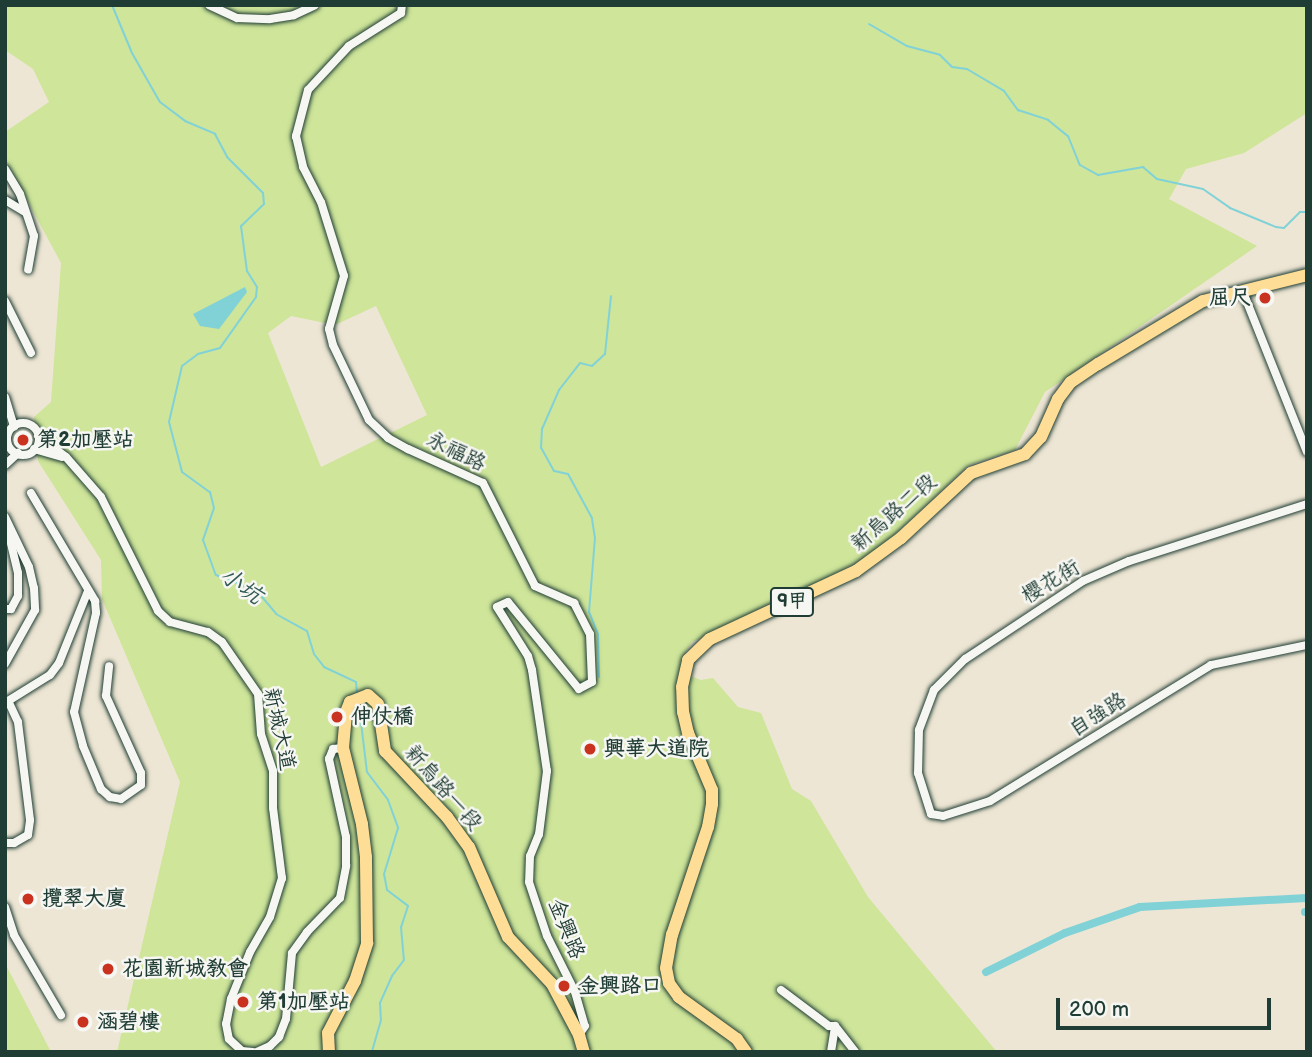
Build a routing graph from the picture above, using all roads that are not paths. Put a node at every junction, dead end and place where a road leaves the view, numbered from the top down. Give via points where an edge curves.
1 (209, 5) edge
2 (315, 5) edge
3 (402, 5) edge
4 (5, 169) edge
5 (5, 200) edge
6 (25, 212) junction
7 (28, 269) dead end
8 (1307, 275) edge
9 (1243, 292) junction
10 (5, 301) edge
11 (31, 353) dead end
12 (6, 398) edge
13 (5, 414) edge
14 (25, 424) junction
15 (13, 427) junction
16 (38, 436) junction
17 (8, 440) junction
18 (34, 449) junction
19 (1307, 452) edge
20 (18, 453) junction
21 (5, 457) edge
22 (66, 457) junction
23 (5, 466) edge
24 (31, 493) dead end
25 (1307, 504) edge
26 (5, 519) edge
27 (88, 591) junction
28 (5, 609) edge
29 (1307, 645) edge
30 (5, 663) edge
31 (109, 666) dead end
32 (343, 748) junction
33 (924, 794) joint
34 (539, 834) joint
35 (5, 843) edge
36 (5, 907) edge
37 (781, 990) dead end
38 (61, 1015) dead end
39 (835, 1026) junction
40 (579, 1035) junction
41 (255, 1052) edge
42 (328, 1052) edge
43 (584, 1052) edge
44 (746, 1052) edge
45 (831, 1052) edge
46 (855, 1052) edge

1 - 2 street via 237,18 270,19
3 - 34 street, 永福路 via 401,13 349,46 307,90 296,136 344,276 329,329 331,337 369,420 388,438 483,483 535,586 574,603 590,634 592,682 579,689 508,602 497,607 533,670 547,771
4 - 6 street
5 - 6 street
6 - 7 street via 34,236
8 - 9 main road, 新烏路二段 / 9甲
9 - 19 street
9 - 44 main road, 新烏路二段 / 9甲 via 1203,301 1071,382 1041,437 1025,454 971,473 901,538 856,571 710,639 688,660 682,712 712,790 712,804 666,968 679,997 737,1039
10 - 11 street
12 - 14 street
12 - 15 street
13 - 15 street
14 - 15 street
14 - 16 street via 34,427
15 - 17 street
16 - 18 street
16 - 22 street, 新城大道
17 - 20 street
17 - 21 street
18 - 20 street via 27,455
18 - 22 street
20 - 23 street
22 - 41 street, 新城大道 via 101,497 158,611 170,622 208,632 222,642 258,694 261,734 273,771 282,878 270,916 231,999 226,1024 229,1040 242,1051
24 - 27 street
25 - 33 street, 櫻花街 via 1129,561 1083,581 965,659 934,690 924,711 917,752
26 - 28 street via 18,573 15,603
26 - 30 street via 29,567 35,610
27 - 31 street via 96,613 75,712 93,772 110,797 121,799 141,785 141,773 106,696
27 - 35 street via 59,663 50,675 8,701 18,722 30,820 28,835
29 - 33 street, 自強路 via 1210,665 990,802 943,816 931,814
32 - 40 main road, 新烏路一段 via 350,702 368,695 379,704 385,751 469,847 508,937 552,985
32 - 41 street, 新城大道 via 333,749 329,759 346,837 340,898 292,954 286,1018 279,1037
32 - 42 main road, 新烏路一段 via 366,856 367,943 355,981 328,1032
34 - 40 street, 金興路 via 530,856 529,882 547,936 575,992 585,1026
36 - 38 street via 15,935
37 - 39 street
39 - 45 street
39 - 46 street
40 - 43 main road, 新烏路一段

